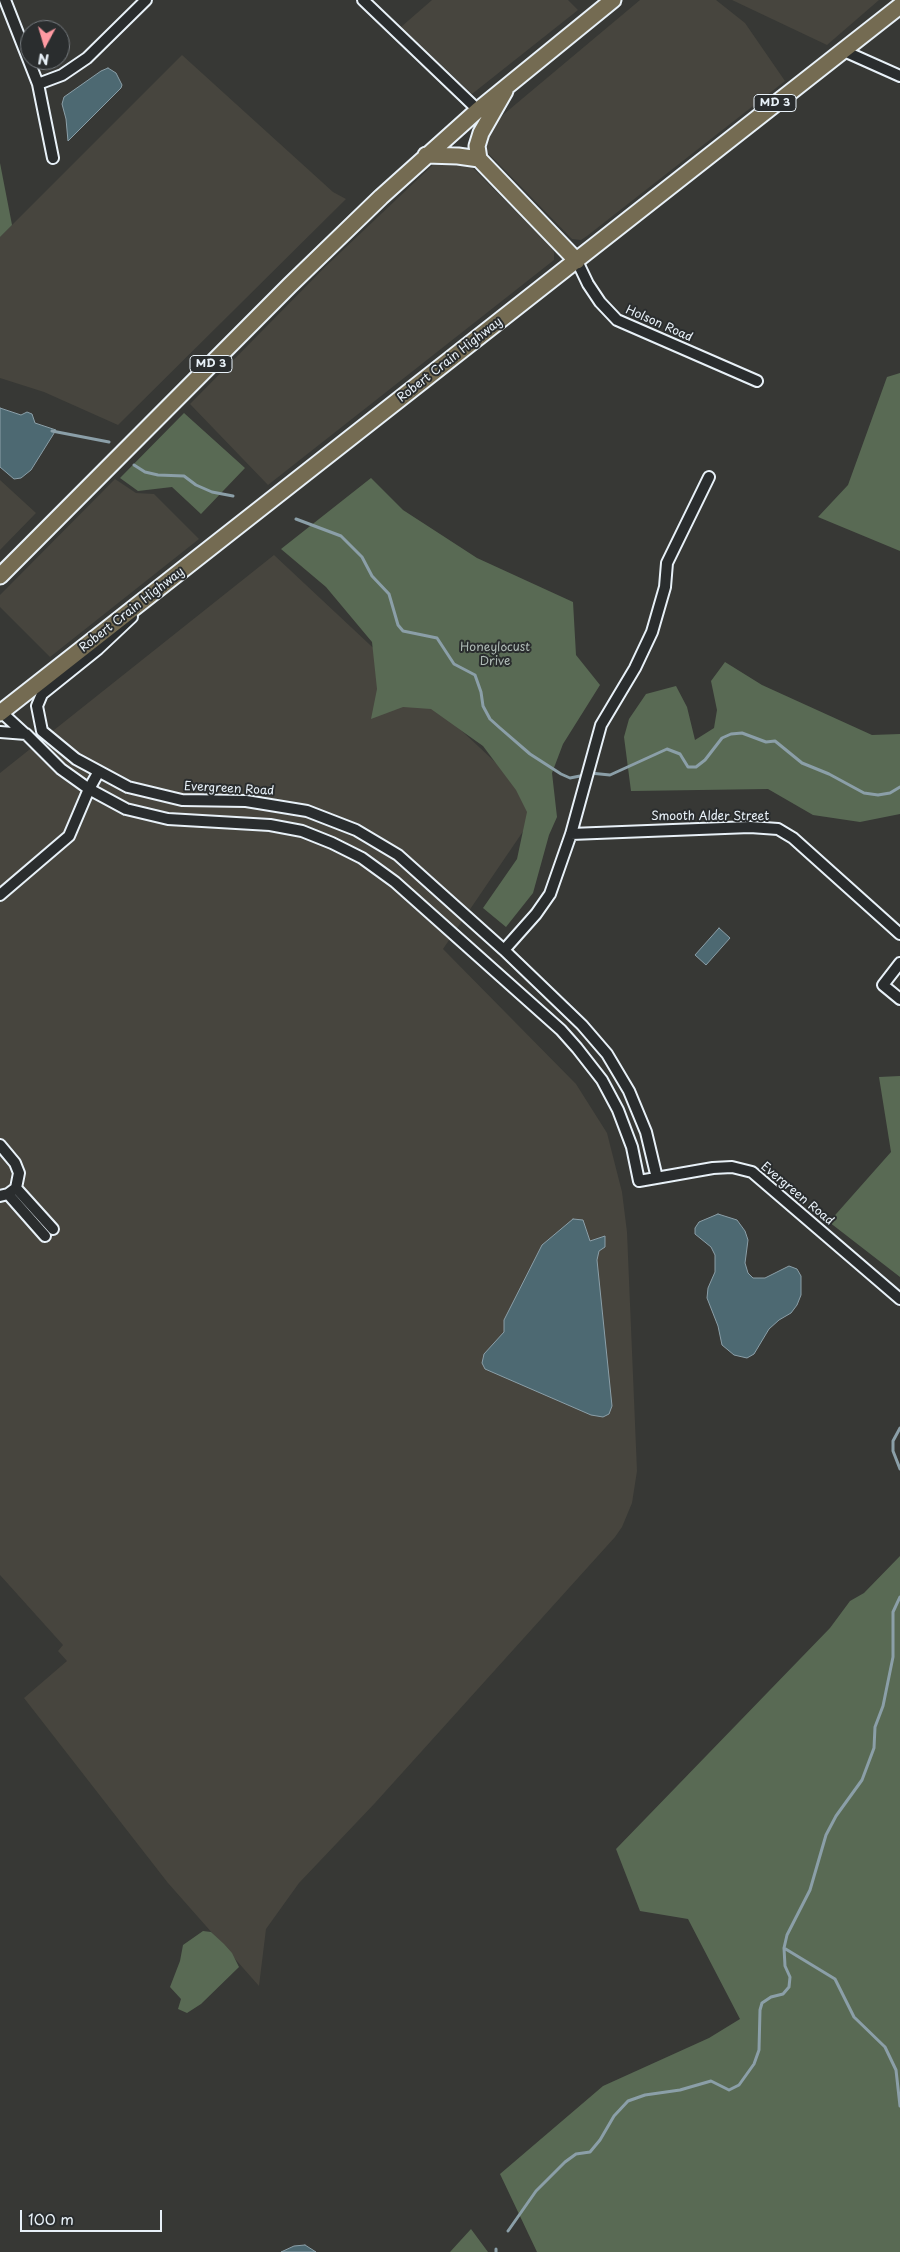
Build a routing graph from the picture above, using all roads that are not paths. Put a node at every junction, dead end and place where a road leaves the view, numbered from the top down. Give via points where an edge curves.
1 (5, 0) edge
2 (146, 0) edge
3 (363, 0) edge
4 (613, 0) edge
5 (900, 6) edge
6 (844, 51) junction
7 (900, 76) edge
8 (38, 84) junction
9 (508, 85) junction
10 (478, 110) junction
11 (426, 155) junction
12 (53, 158) dead end
13 (479, 160) junction
14 (577, 261) junction
15 (757, 381) dead end
16 (709, 477) dead end
17 (176, 575) junction
18 (0, 576) edge
19 (0, 712) edge
20 (0, 732) edge
21 (26, 734) junction
22 (98, 773) junction
23 (88, 790) junction
24 (571, 834) junction
25 (0, 895) edge
26 (898, 928) edge
27 (504, 950) junction
28 (900, 963) edge
29 (900, 999) edge
30 (0, 1145) edge
31 (657, 1178) junction
32 (8, 1193) edge
33 (53, 1229) dead end
34 (44, 1236) dead end
35 (900, 1300) edge

1 - 8 street
2 - 8 street via 87,58 62,75
3 - 10 street
4 - 9 highway, MD 3
5 - 6 highway, Robert Crain Highway / MD 3
6 - 7 street
6 - 14 highway, Robert Crain Highway / MD 3
8 - 12 street
9 - 10 highway, MD 3
9 - 13 highway via 481,133 477,146
10 - 11 highway, MD 3
11 - 13 highway
11 - 18 highway, MD 3 via 290,284
13 - 14 highway
14 - 15 street, Holson Road via 592,290 617,320
14 - 17 highway, Robert Crain Highway / MD 3
16 - 24 street via 667,562 665,587 652,632 601,725
17 - 19 highway, Robert Crain Highway / MD 3
17 - 22 street, Evergreen Road via 98,649 42,694 37,706 42,731
19 - 21 street, Evergreen Road
20 - 21 street
21 - 23 street, Evergreen Road
22 - 23 street
22 - 27 street, Evergreen Road via 156,795 182,800 275,804 314,813 356,830 398,855
23 - 25 street via 69,836
23 - 31 street, Evergreen Road via 126,810 168,819 236,821 302,831 362,858 395,882 562,1030 602,1080 618,1110 632,1147 639,1181
24 - 26 street, Smooth Alder Street via 750,827 778,829 793,838
24 - 27 street via 550,894
27 - 31 street, Evergreen Road via 582,1025 607,1054 629,1091 646,1132
28 - 29 street via 883,984
30 - 32 street via 16,1163 19,1173
31 - 35 street, Evergreen Road via 732,1166 752,1172
32 - 33 street
32 - 34 street

